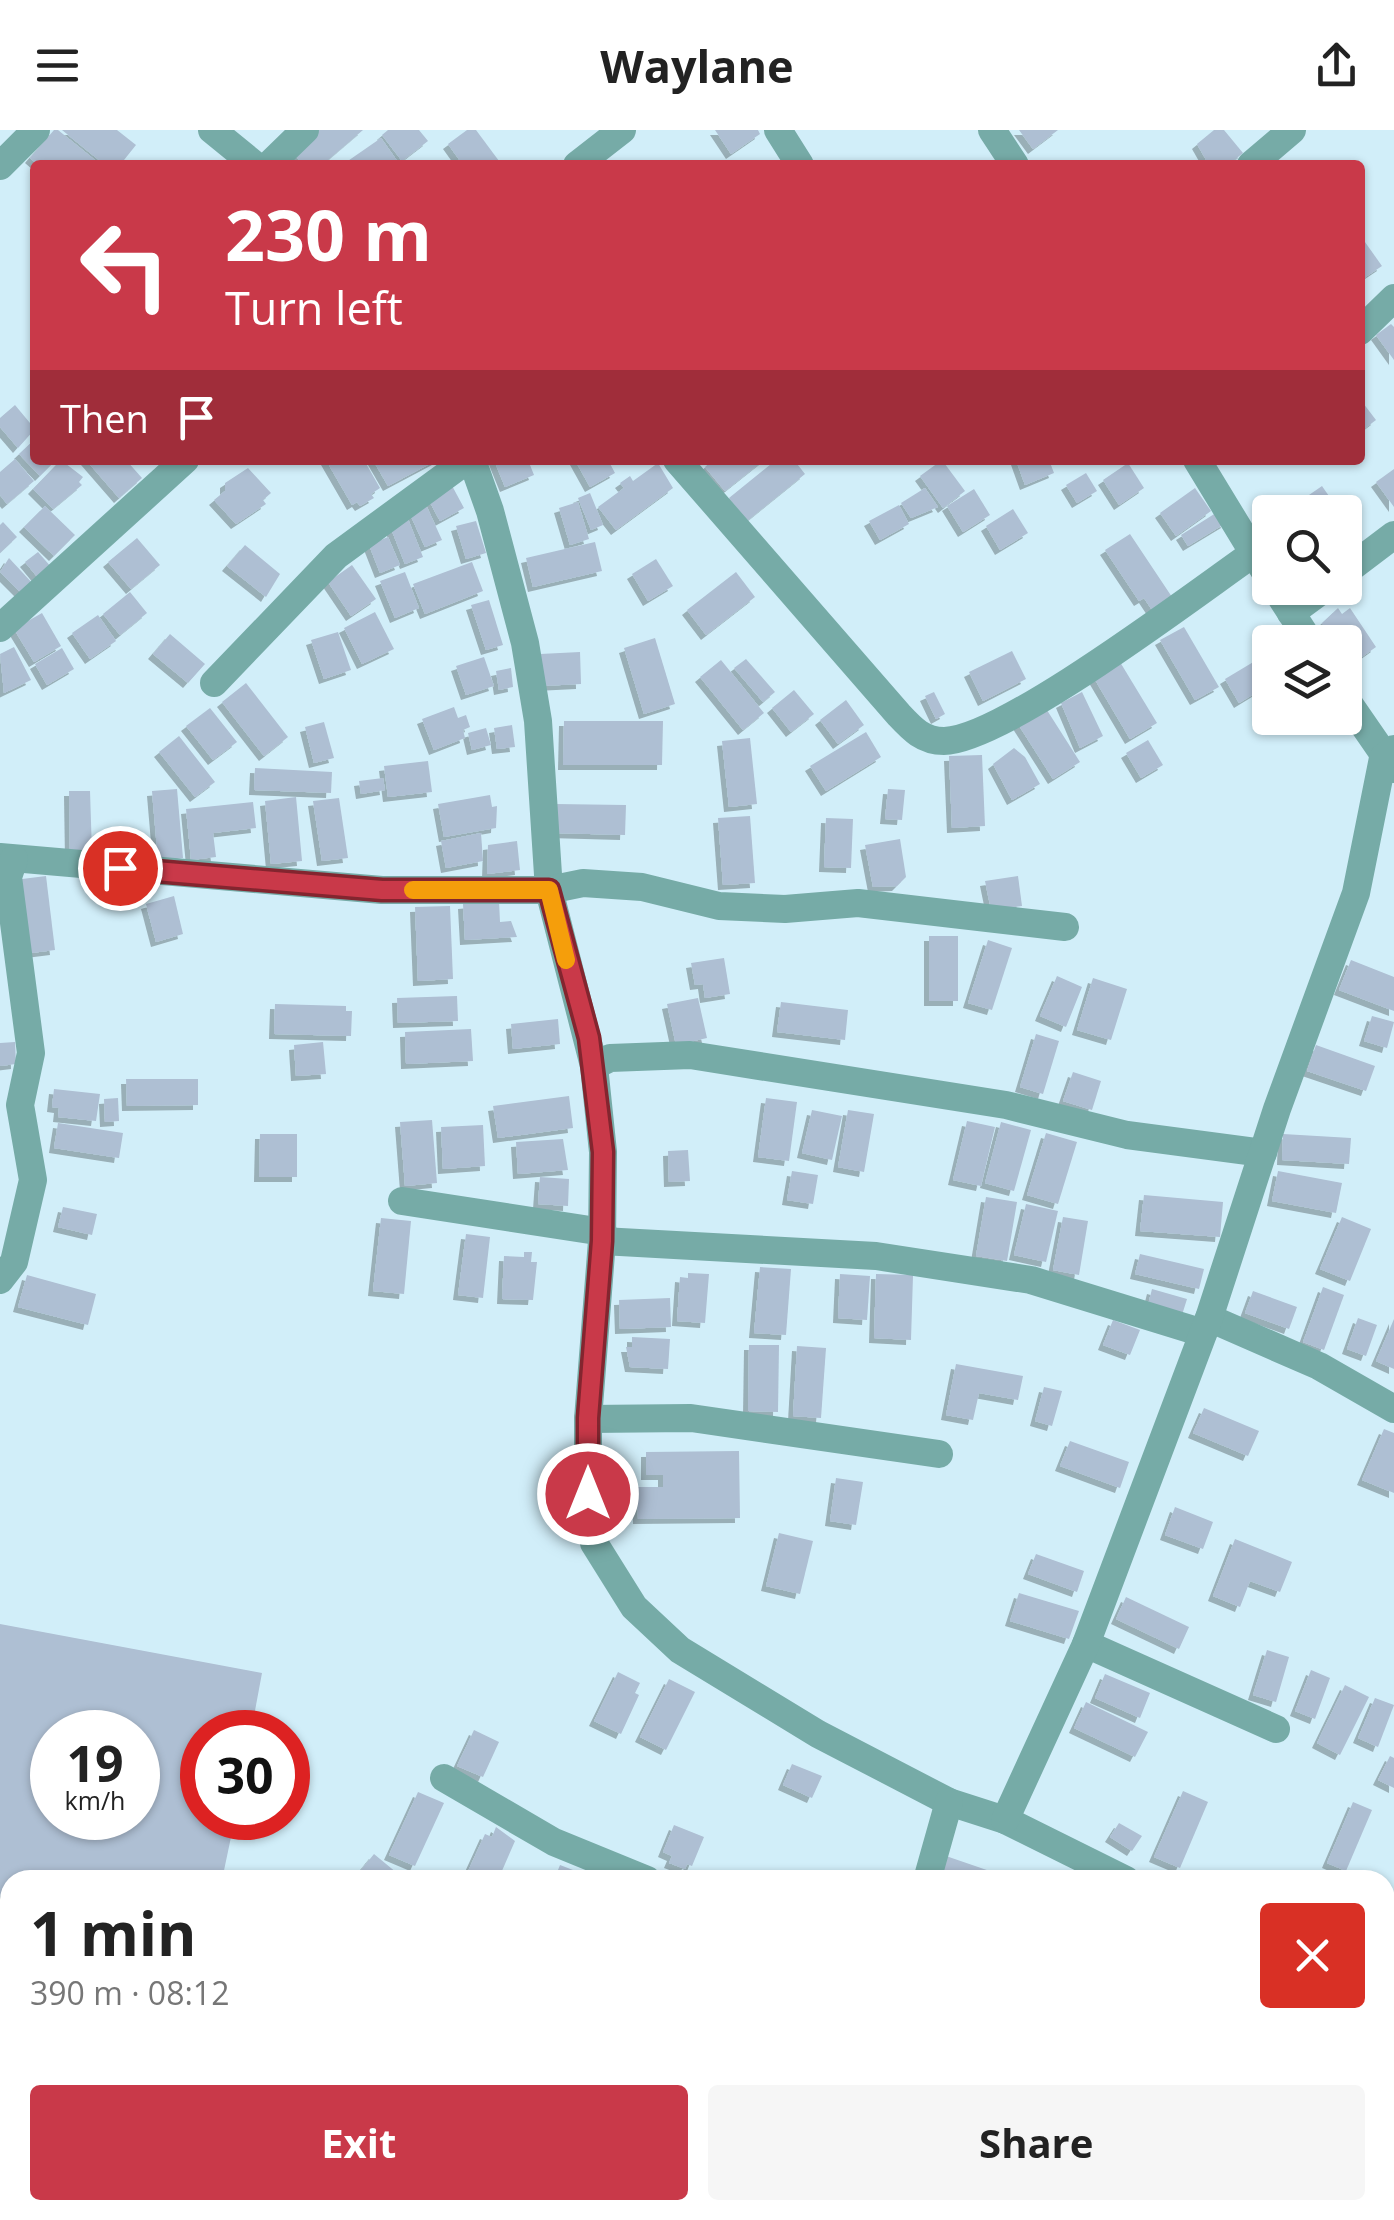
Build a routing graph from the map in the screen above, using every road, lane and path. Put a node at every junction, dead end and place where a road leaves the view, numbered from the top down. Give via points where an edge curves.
1 (36, 130) edge
2 (212, 130) edge
3 (305, 130) edge
4 (622, 130) edge
5 (778, 130) edge
6 (992, 130) edge
7 (1292, 130) edge
8 (249, 160) edge
9 (274, 160) edge
10 (583, 160) edge
11 (797, 160) edge
12 (1012, 160) edge
13 (1257, 160) edge
14 (0, 166) edge
15 (1394, 298) edge
16 (1365, 326) edge
17 (179, 465) edge
18 (462, 465) edge
19 (471, 465) edge
20 (682, 465) edge
21 (1204, 465) edge
22 (1394, 536) edge
23 (1252, 550) edge
24 (1252, 555) edge
25 (1362, 560) edge
26 (1285, 605) edge
27 (1301, 605) edge
28 (1290, 613) junction
29 (1298, 625) edge
30 (0, 628) edge
31 (214, 684) dead end
32 (1362, 721) edge
33 (1390, 759) edge
34 (7, 858) edge
35 (549, 890) junction
36 (1066, 927) dead end
37 (594, 1066) junction
38 (10, 1104) edge
39 (1263, 1153) junction
40 (402, 1201) dead end
41 (602, 1237) junction
42 (0, 1280) edge
43 (1206, 1325) junction
44 (1394, 1410) edge
45 (588, 1418) junction
46 (938, 1454) dead end
47 (1086, 1644) junction
48 (1276, 1730) dead end
49 (444, 1778) dead end
50 (949, 1802) junction
51 (1006, 1820) junction
52 (623, 1870) edge
53 (931, 1870) edge
54 (1106, 1870) edge

1 - 14 street
2 - 8 street
3 - 9 street
4 - 10 street
5 - 11 street
6 - 12 street
7 - 13 street
15 - 16 street
17 - 30 street
18 - 31 street via 336,556
19 - 35 street via 526,643
20 - 24 street via 899,716 920,737 944,741 978,733 1035,702
21 - 23 street
22 - 25 street
26 - 28 street
27 - 28 street
28 - 29 street
32 - 33 street
33 - 39 street via 1356,893
34 - 35 street via 382,890
34 - 38 street via 32,1053
35 - 36 street via 583,883 642,886 719,906 858,903
35 - 37 street
37 - 39 street via 610,1058 690,1055 989,1102 1127,1135
37 - 41 street
38 - 42 street via 33,1180 14,1262
39 - 43 street
40 - 41 street
41 - 43 street via 876,1256 1031,1280
41 - 45 street
43 - 44 street via 1319,1366
43 - 47 street
45 - 46 street via 690,1418
45 - 50 street via 594,1543 642,1616 696,1660 818,1734
47 - 48 street
47 - 51 street
49 - 52 street via 554,1842
50 - 51 street
50 - 53 street
51 - 54 street

